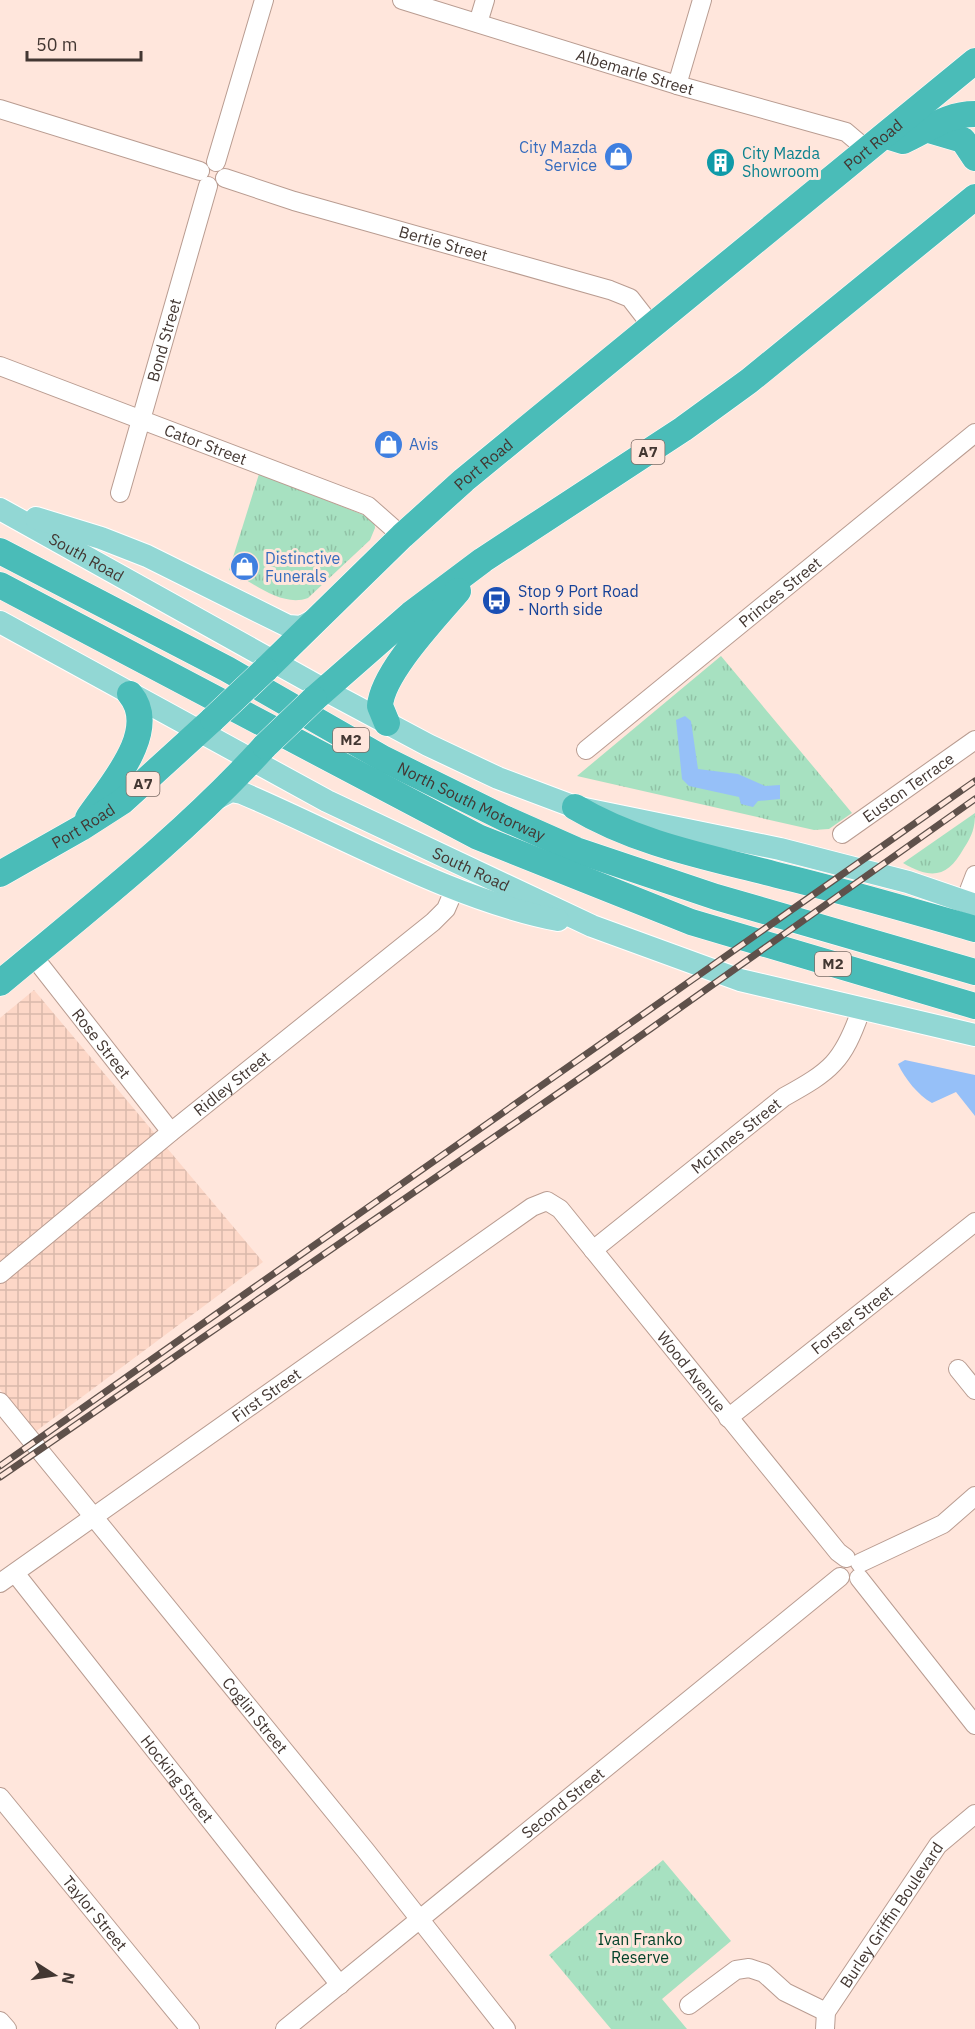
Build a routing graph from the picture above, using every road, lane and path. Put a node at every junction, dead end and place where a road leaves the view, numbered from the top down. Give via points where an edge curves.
1 (264, 0) edge
2 (402, 0) edge
3 (485, 0) edge
4 (702, 0) edge
5 (478, 23) junction
6 (975, 61) edge
7 (677, 85) junction
8 (0, 109) edge
9 (975, 114) edge
10 (929, 130) junction
11 (876, 143) junction
12 (975, 158) edge
13 (208, 173) junction
14 (975, 173) edge
15 (972, 199) edge
16 (651, 325) junction
17 (0, 366) edge
18 (142, 420) junction
19 (975, 433) edge
20 (120, 493) dead end
21 (0, 508) edge
22 (402, 536) junction
23 (0, 551) edge
24 (483, 560) junction
25 (0, 585) edge
26 (318, 618) junction
27 (0, 622) edge
28 (269, 666) junction
29 (130, 694) junction
30 (319, 694) junction
31 (387, 723) junction
32 (207, 726) junction
33 (975, 740) edge
34 (586, 750) dead end
35 (258, 753) junction
36 (575, 807) junction
37 (199, 811) junction
38 (81, 828) junction
39 (842, 834) dead end
40 (0, 874) edge
41 (975, 875) edge
42 (455, 888) junction
43 (970, 903) edge
44 (592, 926) junction
45 (975, 929) edge
46 (33, 956) junction
47 (975, 972) edge
48 (0, 983) edge
49 (975, 1005) edge
50 (861, 1010) junction
51 (975, 1035) edge
52 (171, 1132) junction
53 (532, 1207) joint
54 (975, 1222) edge
55 (593, 1250) junction
56 (0, 1274) edge
57 (958, 1369) dead end
58 (975, 1390) edge
59 (0, 1402) edge
60 (728, 1418) junction
61 (975, 1496) edge
62 (94, 1517) junction
63 (855, 1566) junction
64 (7, 1578) edge
65 (975, 1725) edge
66 (0, 1797) edge
67 (975, 1814) edge
68 (421, 1920) junction
69 (340, 1985) junction
70 (689, 2005) dead end
71 (0, 2020) edge
72 (826, 2020) edge
73 (297, 2026) edge
74 (7, 2029) edge
75 (190, 2029) edge
76 (506, 2029) edge

1 - 13 street, Bond Street
2 - 5 street, Albemarle Street
3 - 5 street
4 - 7 street
5 - 7 street, Albemarle Street
6 - 11 highway, Port Road / A7
7 - 11 street, Albemarle Street
8 - 13 street
9 - 10 highway via 942,119
10 - 11 highway via 903,141
10 - 12 highway via 963,140
11 - 16 highway, Port Road / A7
13 - 16 street, Bertie Street via 219,185 225,178 610,290 630,298
13 - 18 street, Bond Street
14 - 15 highway
15 - 24 highway, A7 via 717,405
16 - 22 highway, Port Road / A7
17 - 18 street, Cator Street
18 - 20 street, Bond Street
18 - 22 street, Cator Street via 368,506
19 - 34 street, Princes Street
21 - 26 main road via 147,556 288,626 301,627
21 - 28 main road, South Road
22 - 26 highway, Port Road / A7
23 - 47 highway, North South Motorway / M2 via 227,669 384,759 576,850 716,897
24 - 30 highway, A7 via 411,614
24 - 31 highway via 410,648 390,679 380,704
25 - 49 highway, North South Motorway / M2 via 478,837 691,922
26 - 28 highway, Port Road / A7
27 - 29 main road, South Road
28 - 30 main road, South Road
28 - 32 highway, Port Road / A7, bridge
29 - 32 main road, South Road
29 - 38 highway via 140,714 139,737
30 - 31 main road, South Road
30 - 35 highway, A7, bridge
31 - 36 main road, South Road via 498,778
32 - 35 main road, South Road
32 - 38 highway, Port Road / A7 via 123,801
33 - 39 street, Euston Terrace
35 - 37 highway, A7
35 - 44 main road, South Road via 361,819
36 - 43 main road, South Road via 780,849 908,882
36 - 45 highway via 607,827 663,846
37 - 42 main road via 223,794 242,793
37 - 46 highway, A7 via 92,909
38 - 40 highway, Port Road / A7
41 - 43 street
42 - 44 main road via 536,916
42 - 52 street, Ridley Street via 444,912 433,922
44 - 50 main road, South Road via 740,980
46 - 48 highway, A7
46 - 52 street, Rose Street
50 - 51 main road, South Road
50 - 55 street, McInnes Street via 850,1041 836,1063 784,1097
52 - 56 street, Ridley Street
53 - 55 street, Wood Avenue via 547,1201 560,1209
53 - 62 street, First Street
54 - 60 street, Forster Street
55 - 60 street, Wood Avenue
57 - 58 street
59 - 62 street, Coglin Street
60 - 63 street, Wood Avenue via 838,1552
61 - 63 street via 943,1524
62 - 64 street, First Street
62 - 68 street, Coglin Street
63 - 65 street, Wood Avenue
63 - 68 street, Second Street via 839,1564 840,1577
64 - 69 street, Hocking Street
66 - 75 street, Taylor Street
67 - 72 street, Burley Griffin Boulevard via 938,1845
68 - 69 street, Second Street
68 - 76 street, Coglin Street
69 - 73 street, Second Street
70 - 72 street via 736,1970 749,1968 764,1973
71 - 74 street

